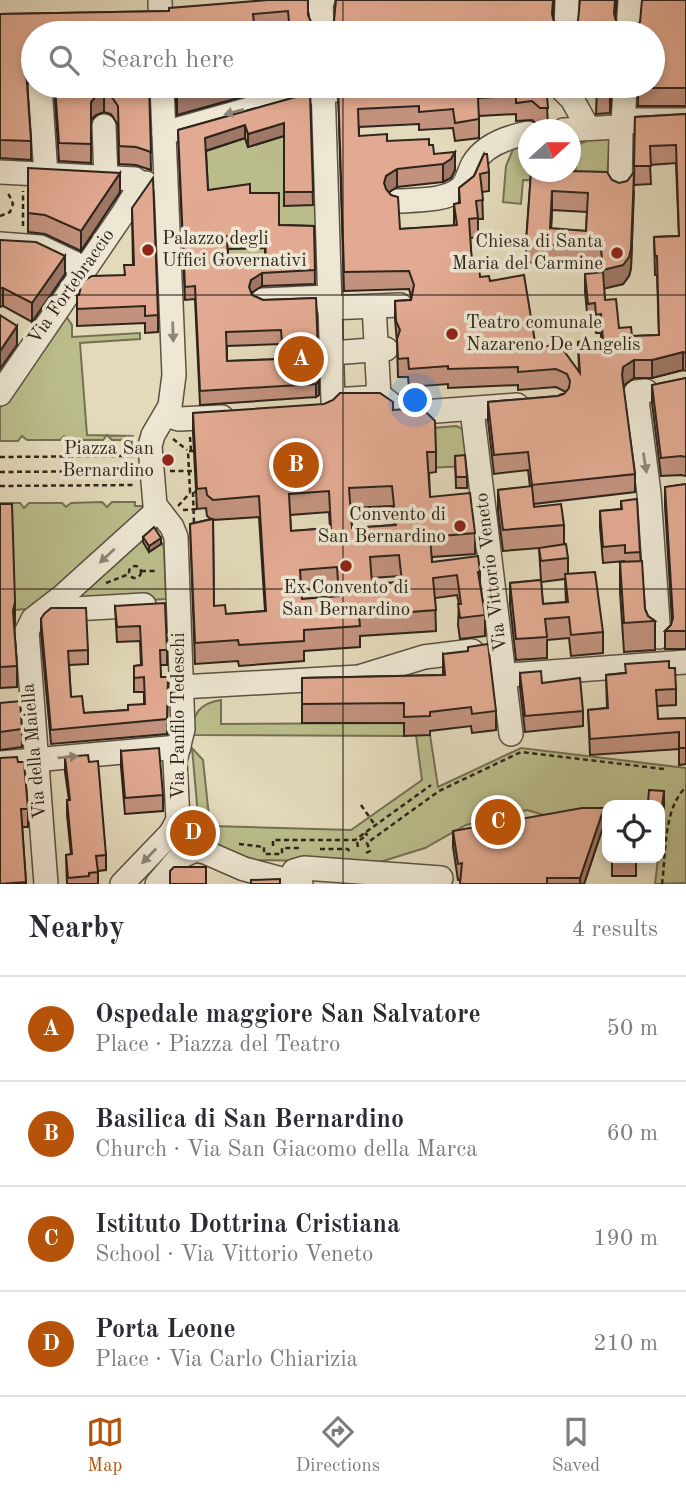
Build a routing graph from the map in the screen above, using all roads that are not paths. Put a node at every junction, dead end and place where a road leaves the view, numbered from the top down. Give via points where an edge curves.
1 (322, 0) edge
2 (567, 0) edge
3 (630, 0) edge
4 (258, 2) edge
5 (322, 21) edge
6 (566, 21) edge
7 (629, 21) edge
8 (41, 98) edge
9 (163, 98) edge
10 (289, 98) edge
11 (323, 98) edge
12 (571, 98) edge
13 (624, 98) edge
14 (686, 120) edge
15 (104, 126) dead end
16 (591, 128) junction
17 (622, 128) junction
18 (581, 129) edge
19 (164, 133) junction
20 (518, 136) edge
21 (0, 172) edge
22 (46, 174) junction
23 (106, 178) junction
24 (154, 183) junction
25 (620, 188) edge
26 (398, 201) edge
27 (0, 244) edge
28 (85, 268) junction
29 (263, 300) edge
30 (328, 303) junction
31 (400, 305) edge
32 (374, 306) junction
33 (15, 327) edge
34 (36, 340) junction
35 (381, 349) junction
36 (331, 353) junction
37 (652, 390) edge
38 (0, 394) edge
39 (333, 400) junction
40 (385, 401) junction
41 (543, 402) edge
42 (472, 410) junction
43 (309, 411) edge
44 (241, 416) edge
45 (170, 431) junction
46 (674, 491) edge
47 (649, 493) junction
48 (169, 507) junction
49 (178, 603) junction
50 (42, 613) junction
51 (659, 637) dead end
52 (500, 648) junction
53 (686, 662) edge
54 (504, 675) junction
55 (181, 687) junction
56 (510, 734) dead end
57 (179, 747) junction
58 (35, 760) junction
59 (0, 763) edge
60 (189, 836) junction
61 (441, 878) dead end
62 (295, 882) edge
63 (46, 884) edge
64 (122, 884) edge
65 (157, 884) edge

1 - 4 street
1 - 5 street
2 - 6 street
3 - 7 street
8 - 22 street
9 - 19 street
10 -> 19 street
11 - 30 street
12 - 16 street
13 - 17 street
14 - 17 street via 635,120
15 - 23 street
16 - 17 street
16 - 18 street
17 - 25 street
19 - 24 street
20 - 26 street via 484,151 455,192
21 - 22 street
22 - 23 street
23 - 24 street
24 - 28 street, Via Fortebraccio
24 -> 45 street via 174,248
27 - 28 street via 38,247
28 - 34 street, Via Fortebraccio
29 - 30 street
30 - 32 street
30 - 36 street
31 - 32 street
32 - 35 street
33 - 34 street
34 - 38 street, Via Fortebraccio
35 - 36 street
35 - 40 street
36 - 39 street
37 -> 47 street via 641,432
39 - 40 street
39 - 43 street via 324,410
40 - 42 street via 409,413
41 - 42 street
42 - 52 street, Via Vittorio Veneto
44 - 45 street via 183,420
45 - 48 street via 152,438 150,471 153,500
46 - 47 street
47 - 51 street
48 - 49 street via 190,520
48 -> 50 street
49 - 50 street
49 - 55 street, Via Panfilo Tedeschi
50 - 58 street, Via della Maiella via 28,627 27,636
52 - 54 street, Via Vittorio Veneto
52 - 55 street via 429,656 359,677
53 - 54 street
54 - 56 street, Via Vittorio Veneto
55 - 57 street, Via Panfilo Tedeschi
58 -> 57 street
57 - 60 street via 188,765
58 - 59 street
58 - 63 street, Via della Maiella
60 - 62 street via 205,852 244,869
60 -> 64 street
60 - 65 street via 180,857
61 - 62 street via 304,868 294,871

